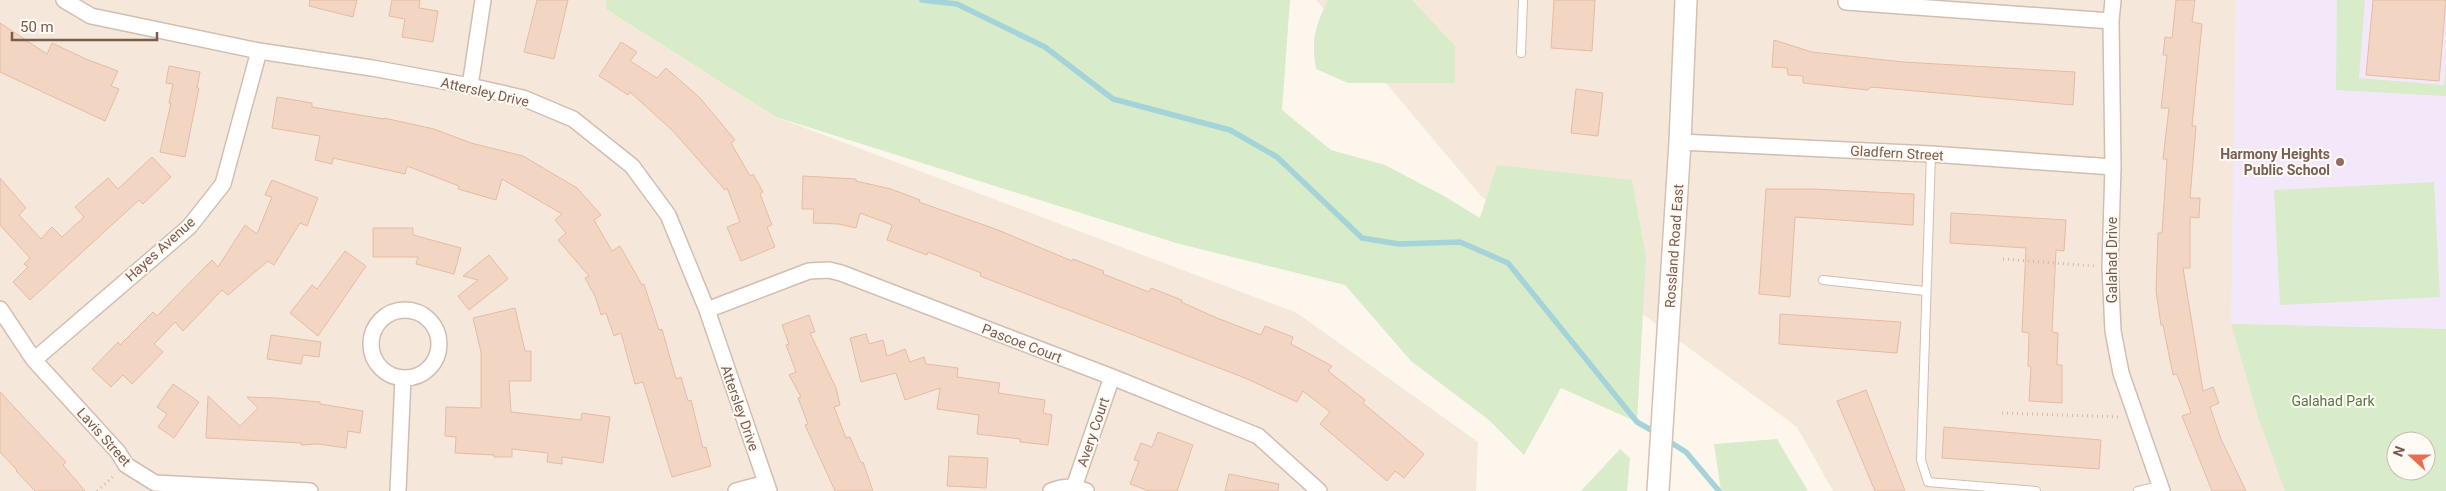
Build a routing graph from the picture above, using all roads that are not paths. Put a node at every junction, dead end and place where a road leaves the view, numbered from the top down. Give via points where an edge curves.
1 (64, 0) edge
2 (483, 0) edge
3 (1523, 0) edge
4 (1686, 0) edge
5 (1846, 0) edge
6 (2113, 0) edge
7 (2111, 21) junction
8 (259, 51) junction
9 (1521, 53) dead end
10 (470, 86) junction
11 (1680, 142) junction
12 (1930, 154) junction
13 (2113, 167) junction
14 (1822, 280) dead end
15 (1925, 291) junction
16 (0, 309) edge
17 (707, 310) junction
18 (34, 360) junction
19 (1112, 377) junction
20 (403, 378) junction
21 (1659, 483) edge
22 (767, 487) edge
23 (1080, 489) edge
24 (2161, 489) edge
25 (310, 491) edge
26 (398, 491) edge
27 (736, 491) edge
28 (1051, 491) edge
29 (1319, 491) edge
30 (2036, 491) edge
31 (2138, 491) edge

1 - 8 street, Attersley Drive via 91,16
2 - 10 street
3 - 9 lane
4 - 11 main road, Rossland Road East
5 - 7 street
6 - 7 street, Galahad Drive
7 - 13 street, Galahad Drive
8 - 10 street, Attersley Drive
8 - 18 street, Hayes Avenue via 223,184 189,227
10 - 17 street, Attersley Drive via 523,98 572,119 632,166 668,215
11 - 12 street, Gladfern Street
11 - 21 main road, Rossland Road East
12 - 13 street, Gladfern Street
12 - 15 lane
13 - 24 street, Galahad Drive via 2110,267 2115,339 2120,372
14 - 15 lane
15 - 30 lane via 1921,460 1928,482
16 - 18 street, Lavis Street
17 - 19 street, Pascoe Court via 809,271 829,270
17 - 22 street, Attersley Drive
18 - 25 street, Lavis Street via 118,452 126,465 154,483
19 - 23 street, Avery Court
19 - 29 street, Pascoe Court via 1258,436
20 - 20 street via 419,375 432,365 438,355 439,344 433,324 416,311 404,309 382,318 371,338 371,350 382,370
20 - 26 street
22 - 27 street
23 - 28 street, Avery Court via 1063,487
24 - 31 lane

